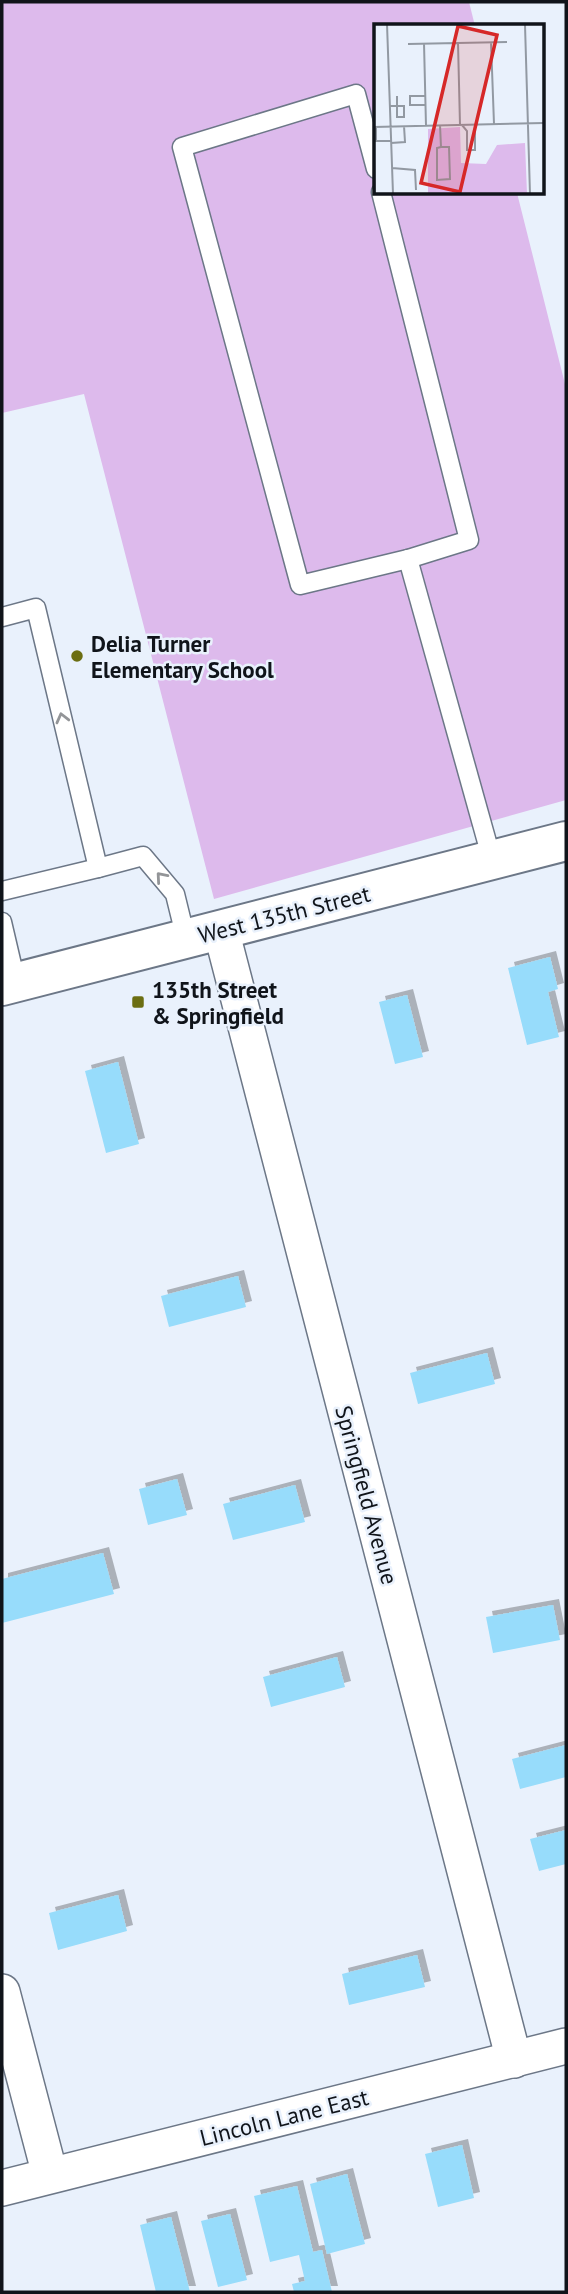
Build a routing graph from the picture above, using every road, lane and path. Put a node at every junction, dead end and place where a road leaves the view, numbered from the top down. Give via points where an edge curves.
1 (374, 161) edge
2 (382, 194) edge
3 (408, 559) junction
4 (2, 617) edge
5 (566, 841) edge
6 (492, 860) junction
7 (98, 868) junction
8 (2, 891) edge
9 (2, 922) edge
10 (204, 934) junction
11 (9, 984) edge
12 (2, 1992) edge
13 (566, 2046) edge
14 (514, 2060) junction
15 (50, 2175) junction
16 (2, 2188) edge

1 - 3 lane via 356,93 182,147 300,585
2 - 3 lane via 469,540
3 - 6 lane
7 -> 4 lane via 36,608
5 - 6 street, West 135th Street
6 - 10 street, West 135th Street
7 - 8 lane
10 -> 7 lane via 143,856
9 - 11 lane
10 - 11 street, West 135th Street
10 - 14 street, Springfield Avenue
12 - 15 street
13 - 14 street, Lincoln Lane East
14 - 15 street, Lincoln Lane East
15 - 16 street, Lincoln Lane East

